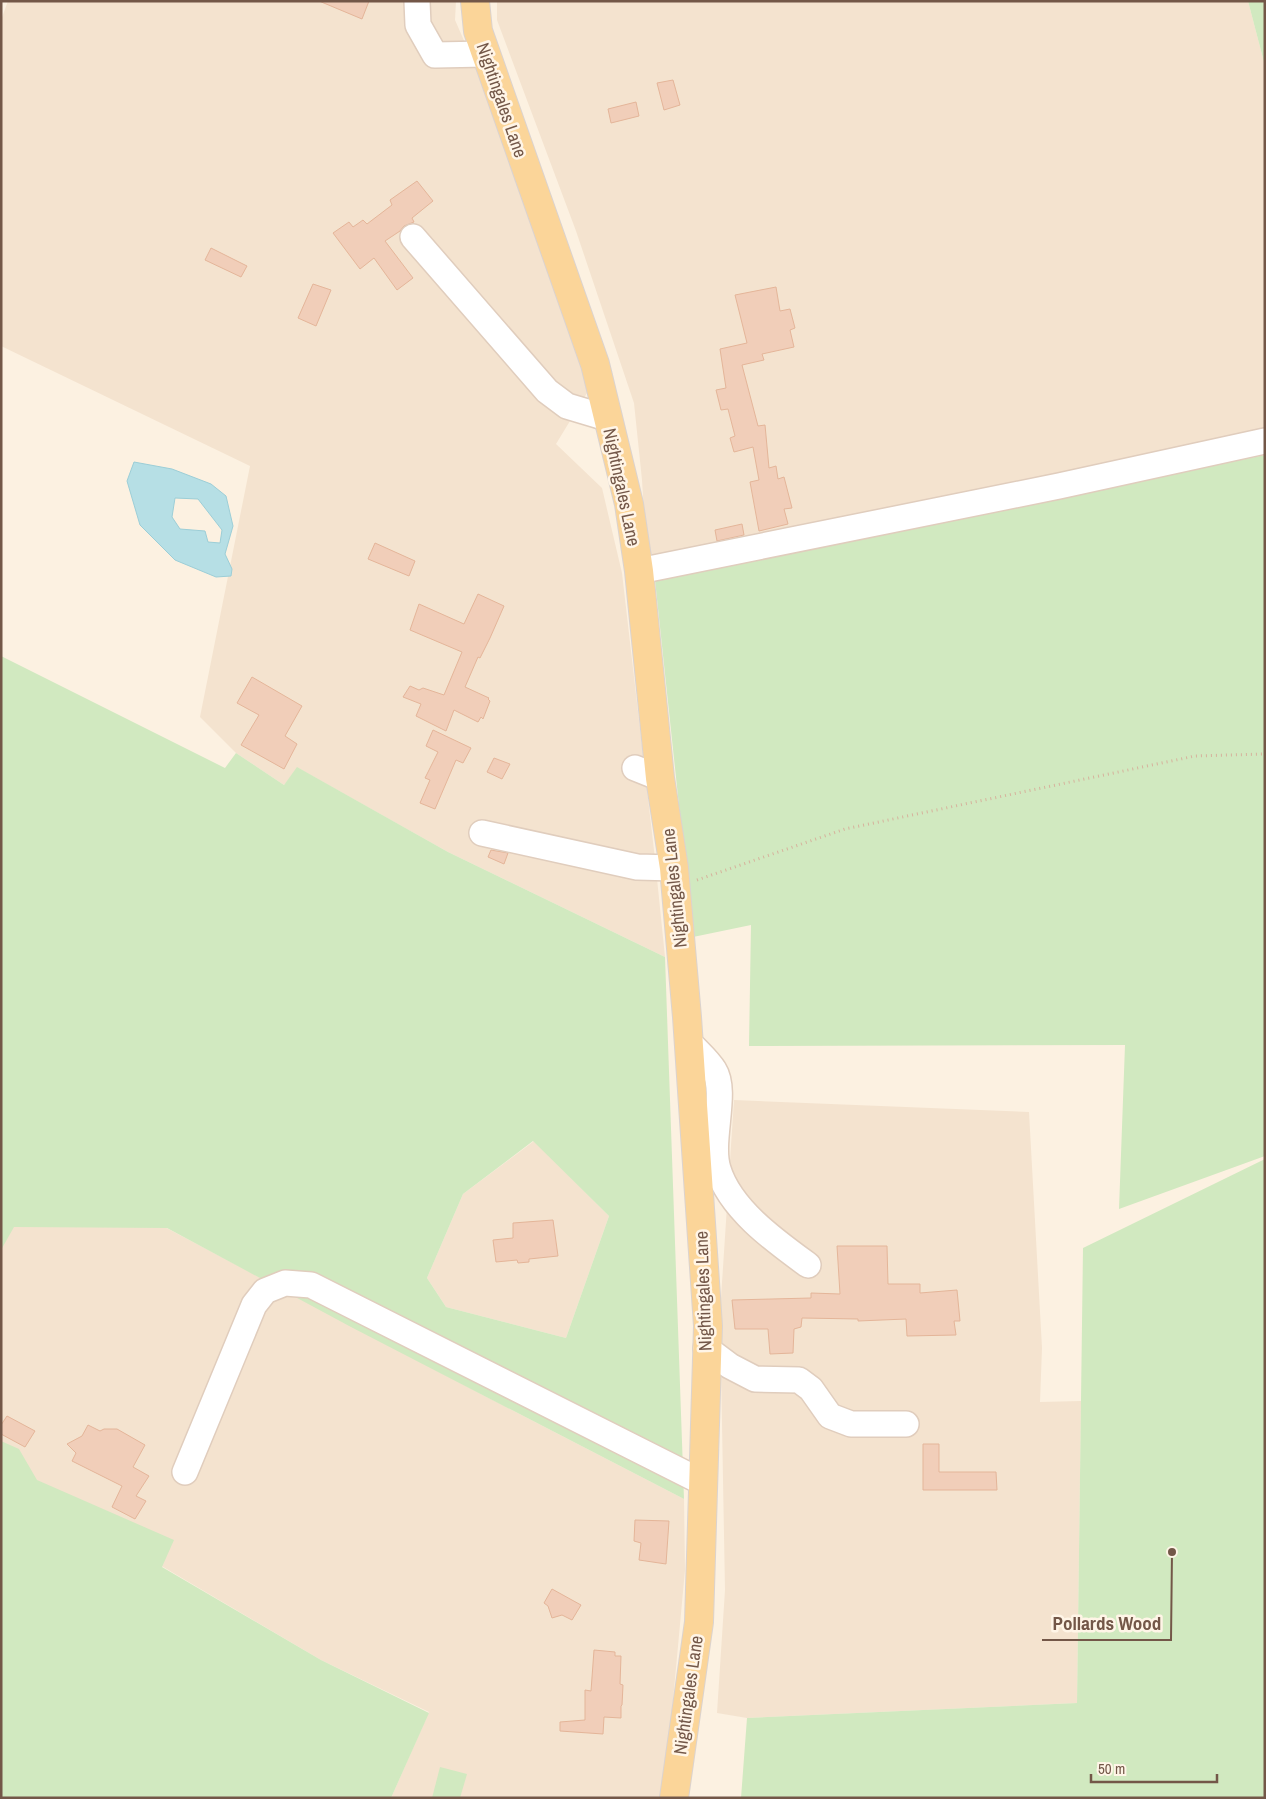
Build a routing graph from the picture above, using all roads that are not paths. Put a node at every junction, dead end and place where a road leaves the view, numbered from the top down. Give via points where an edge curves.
1 (417, 1) edge
2 (476, 1) edge
3 (486, 54) junction
4 (413, 237) dead end
5 (607, 418) junction
6 (1265, 442) edge
7 (638, 572) junction
8 (482, 832) dead end
9 (685, 874) junction
10 (689, 1042) junction
11 (808, 1265) dead end
12 (706, 1348) junction
13 (906, 1424) dead end
14 (185, 1472) dead end
15 (702, 1482) junction
16 (674, 1798) edge

1 - 3 lane via 418,25 435,55
2 - 3 main road, Nightingales Lane via 478,31
3 - 5 main road, Nightingales Lane via 594,364
4 - 5 lane via 547,391 566,406
5 - 7 main road, Nightingales Lane via 629,504
6 - 7 lane
7 - 9 main road, Nightingales Lane via 647,773
8 - 9 lane via 637,867
9 - 10 main road, Nightingales Lane
10 - 11 lane via 715,1071 720,1085 716,1160 723,1182 739,1205 768,1235
10 - 12 main road, Nightingales Lane via 708,1326
12 - 13 lane via 755,1379 799,1380 811,1389 830,1416 851,1424
12 - 15 main road, Nightingales Lane
14 - 15 lane via 254,1305 265,1291 285,1284 311,1285
15 - 16 main road, Nightingales Lane via 699,1622

